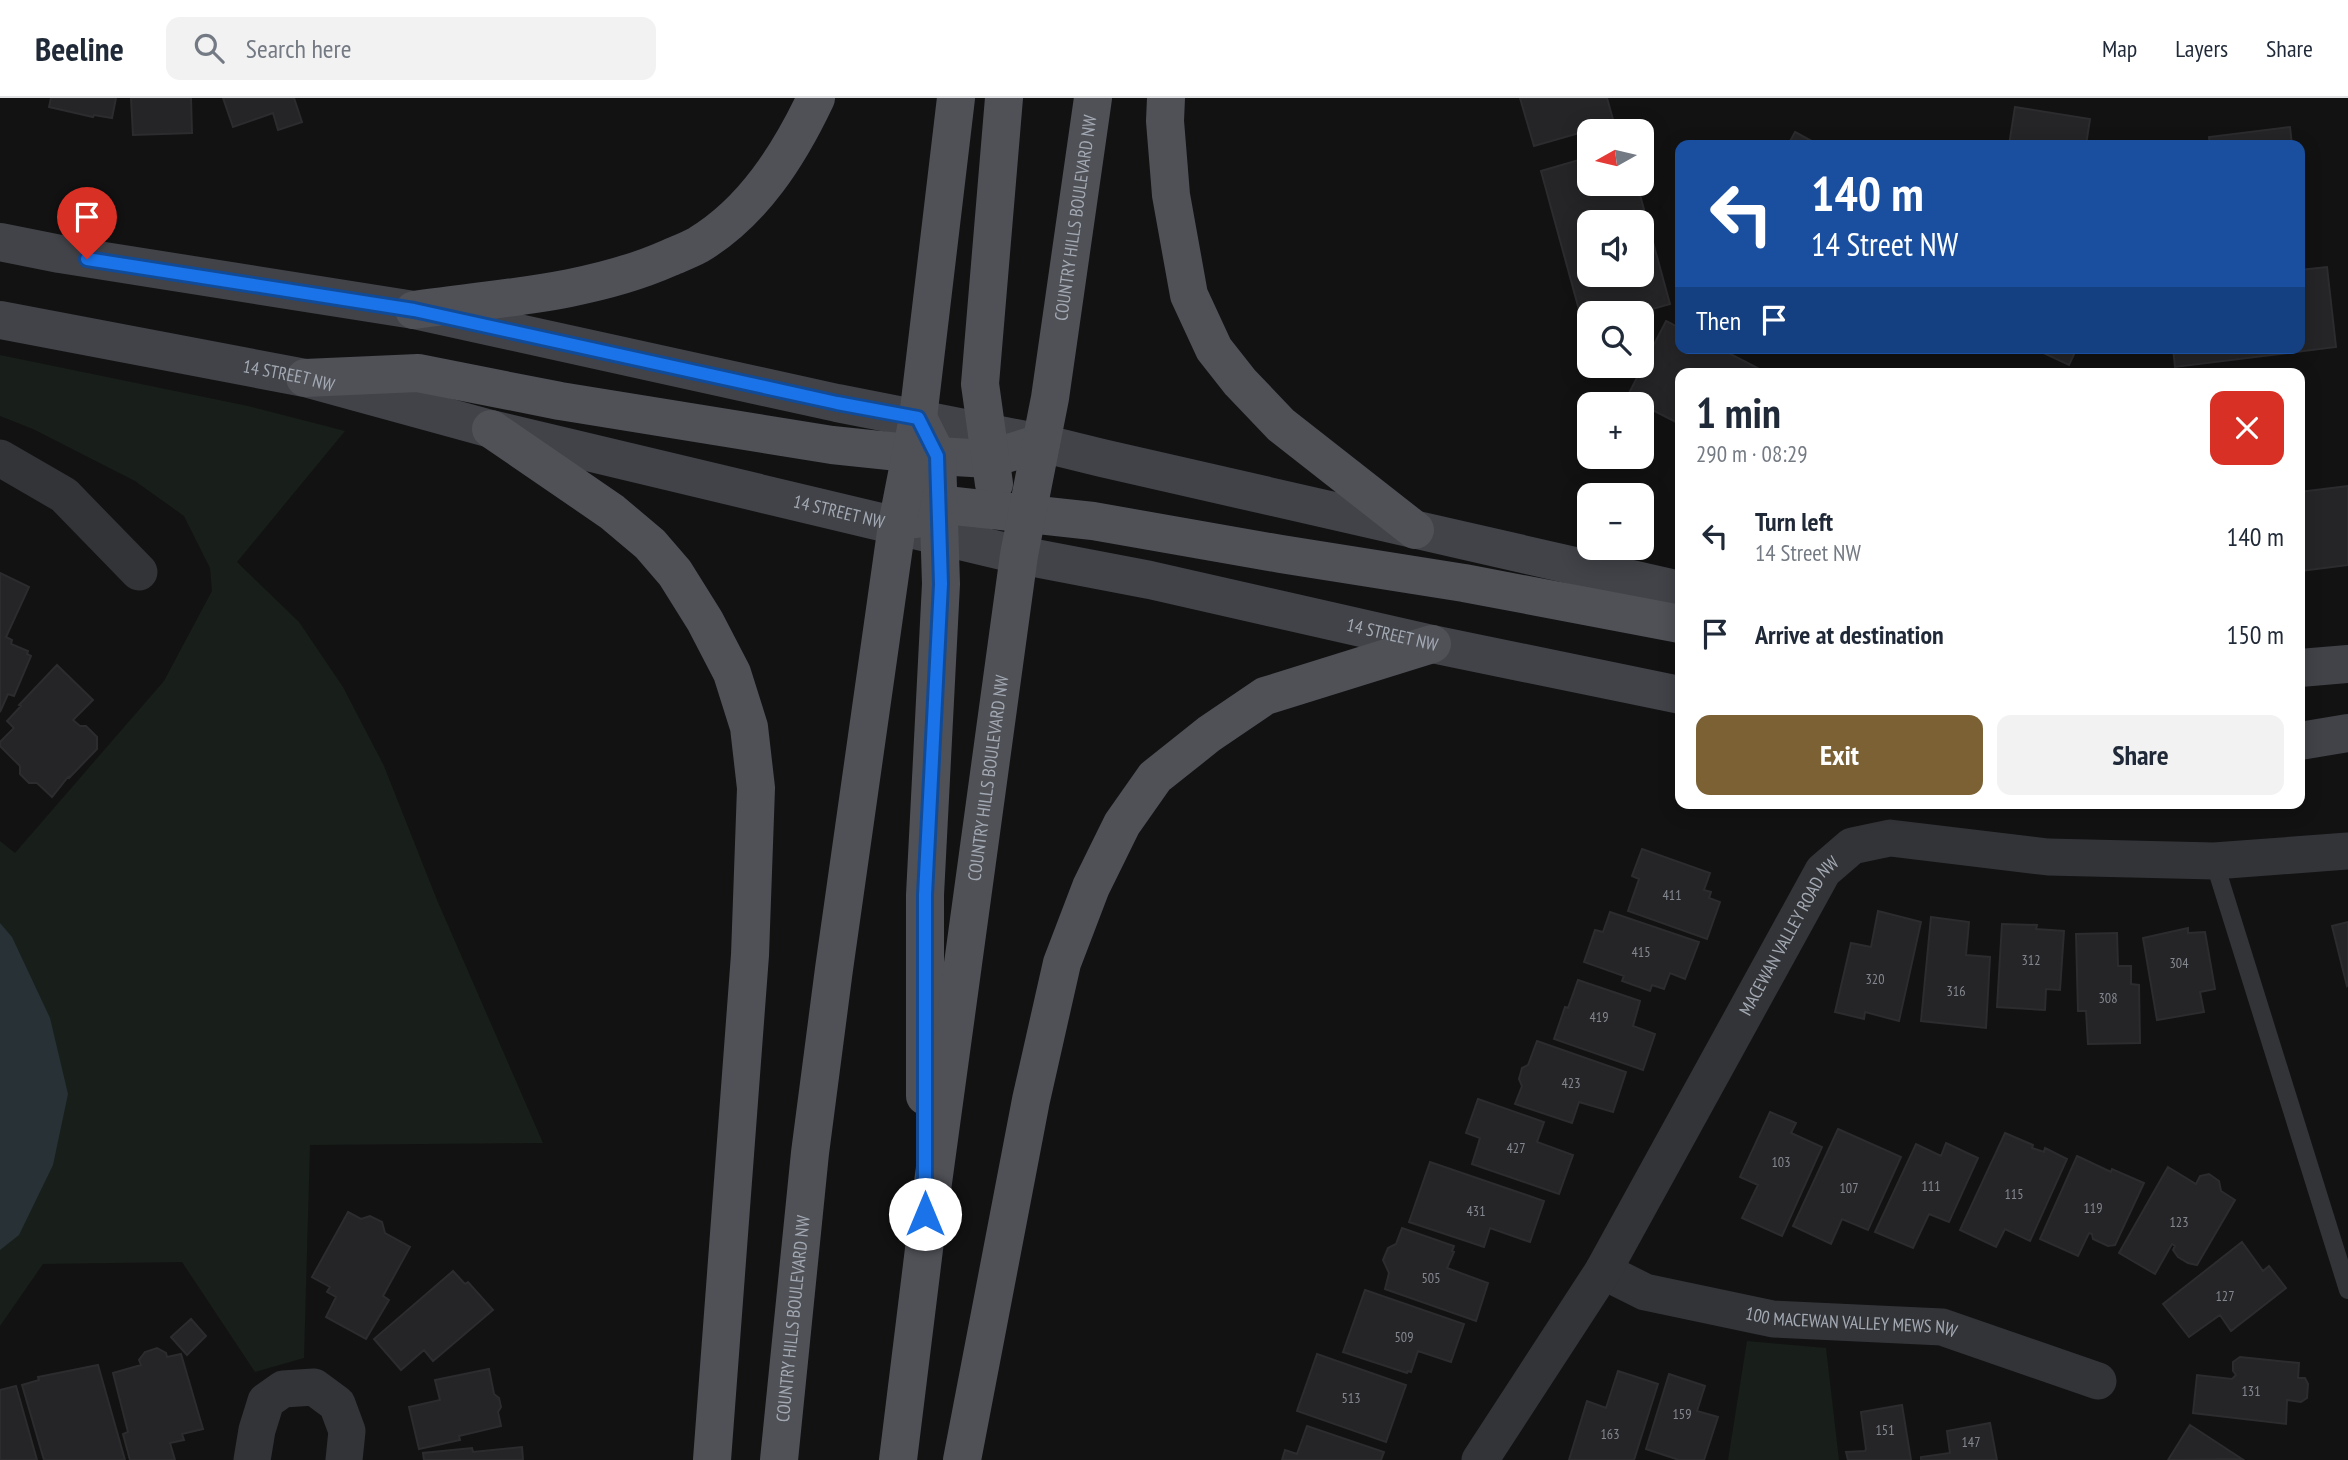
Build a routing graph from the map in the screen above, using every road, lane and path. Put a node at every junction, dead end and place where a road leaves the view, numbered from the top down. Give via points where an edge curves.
1 (816, 98) edge
2 (956, 98) edge
3 (1004, 98) edge
4 (1093, 98) edge
5 (1166, 98) edge
6 (0, 242) edge
7 (414, 310) junction
8 (0, 320) edge
9 (305, 378) junction
10 (491, 429) junction
11 (922, 443) junction
12 (1041, 443) junction
13 (987, 446) junction
14 (0, 458) edge
15 (1013, 512) junction
16 (939, 523) junction
17 (897, 525) junction
18 (1415, 530) junction
19 (1019, 555) junction
20 (139, 572) dead end
21 (1675, 589) edge
22 (1675, 623) edge
23 (1432, 644) junction
24 (2348, 664) edge
25 (2305, 668) edge
26 (1675, 694) edge
27 (2348, 733) edge
28 (2305, 740) edge
29 (2348, 851) edge
30 (2214, 861) junction
31 (925, 1241) junction
32 (1603, 1270) junction
33 (2348, 1290) edge
34 (2098, 1381) dead end
35 (252, 1460) edge
36 (344, 1460) edge
37 (712, 1460) edge
38 (779, 1460) edge
39 (898, 1460) edge
40 (962, 1460) edge
41 (1480, 1460) edge

1 - 7 main road via 775,171 729,221 697,245 628,275
2 - 11 main road, COUNTRY HILLS BOULEVARD NW
3 - 13 main road via 980,384
4 - 12 main road, COUNTRY HILLS BOULEVARD NW
5 - 18 main road via 1171,195 1189,295 1214,349 1280,425
6 - 7 street
7 - 11 street via 837,403
8 - 9 street, 14 STREET NW
9 - 10 street, 14 STREET NW
9 - 11 main road via 418,373 832,445
10 - 17 street, 14 STREET NW
10 - 37 main road via 612,512 650,544 705,621 732,673 749,727 756,788 750,956
11 - 13 street
11 - 16 main road
11 - 17 main road, COUNTRY HILLS BOULEVARD NW
12 - 13 street
12 - 15 main road, COUNTRY HILLS BOULEVARD NW
12 - 18 street
13 - 15 main road
14 - 20 street via 64,495
15 - 16 main road via 954,506
15 - 19 main road, COUNTRY HILLS BOULEVARD NW
15 - 22 main road via 1093,521 1464,583
16 - 17 street, 14 STREET NW
16 - 19 street, 14 STREET NW
16 - 31 main road via 941,584 925,895
17 - 38 main road, COUNTRY HILLS BOULEVARD NW via 812,1140
18 - 21 street
19 - 23 street, 14 STREET NW
19 - 31 main road, COUNTRY HILLS BOULEVARD NW
23 - 26 street, 14 STREET NW
23 - 40 main road via 1265,696 1155,777 1122,824 1062,963
24 - 25 street
27 - 28 street
29 - 30 street, MACEWAN VALLEY ROAD NW
30 - 32 street, MACEWAN VALLEY ROAD NW via 2048,857 1890,838 1852,846 1823,871
30 - 33 lane
31 - 39 main road, COUNTRY HILLS BOULEVARD NW
32 - 34 street, 100 MACEWAN VALLEY MEWS NW via 1646,1292 1773,1319 1942,1327
32 - 41 street, MACEWAN VALLEY ROAD NW
35 - 36 street via 266,1401 283,1389 314,1387 337,1404 347,1431

